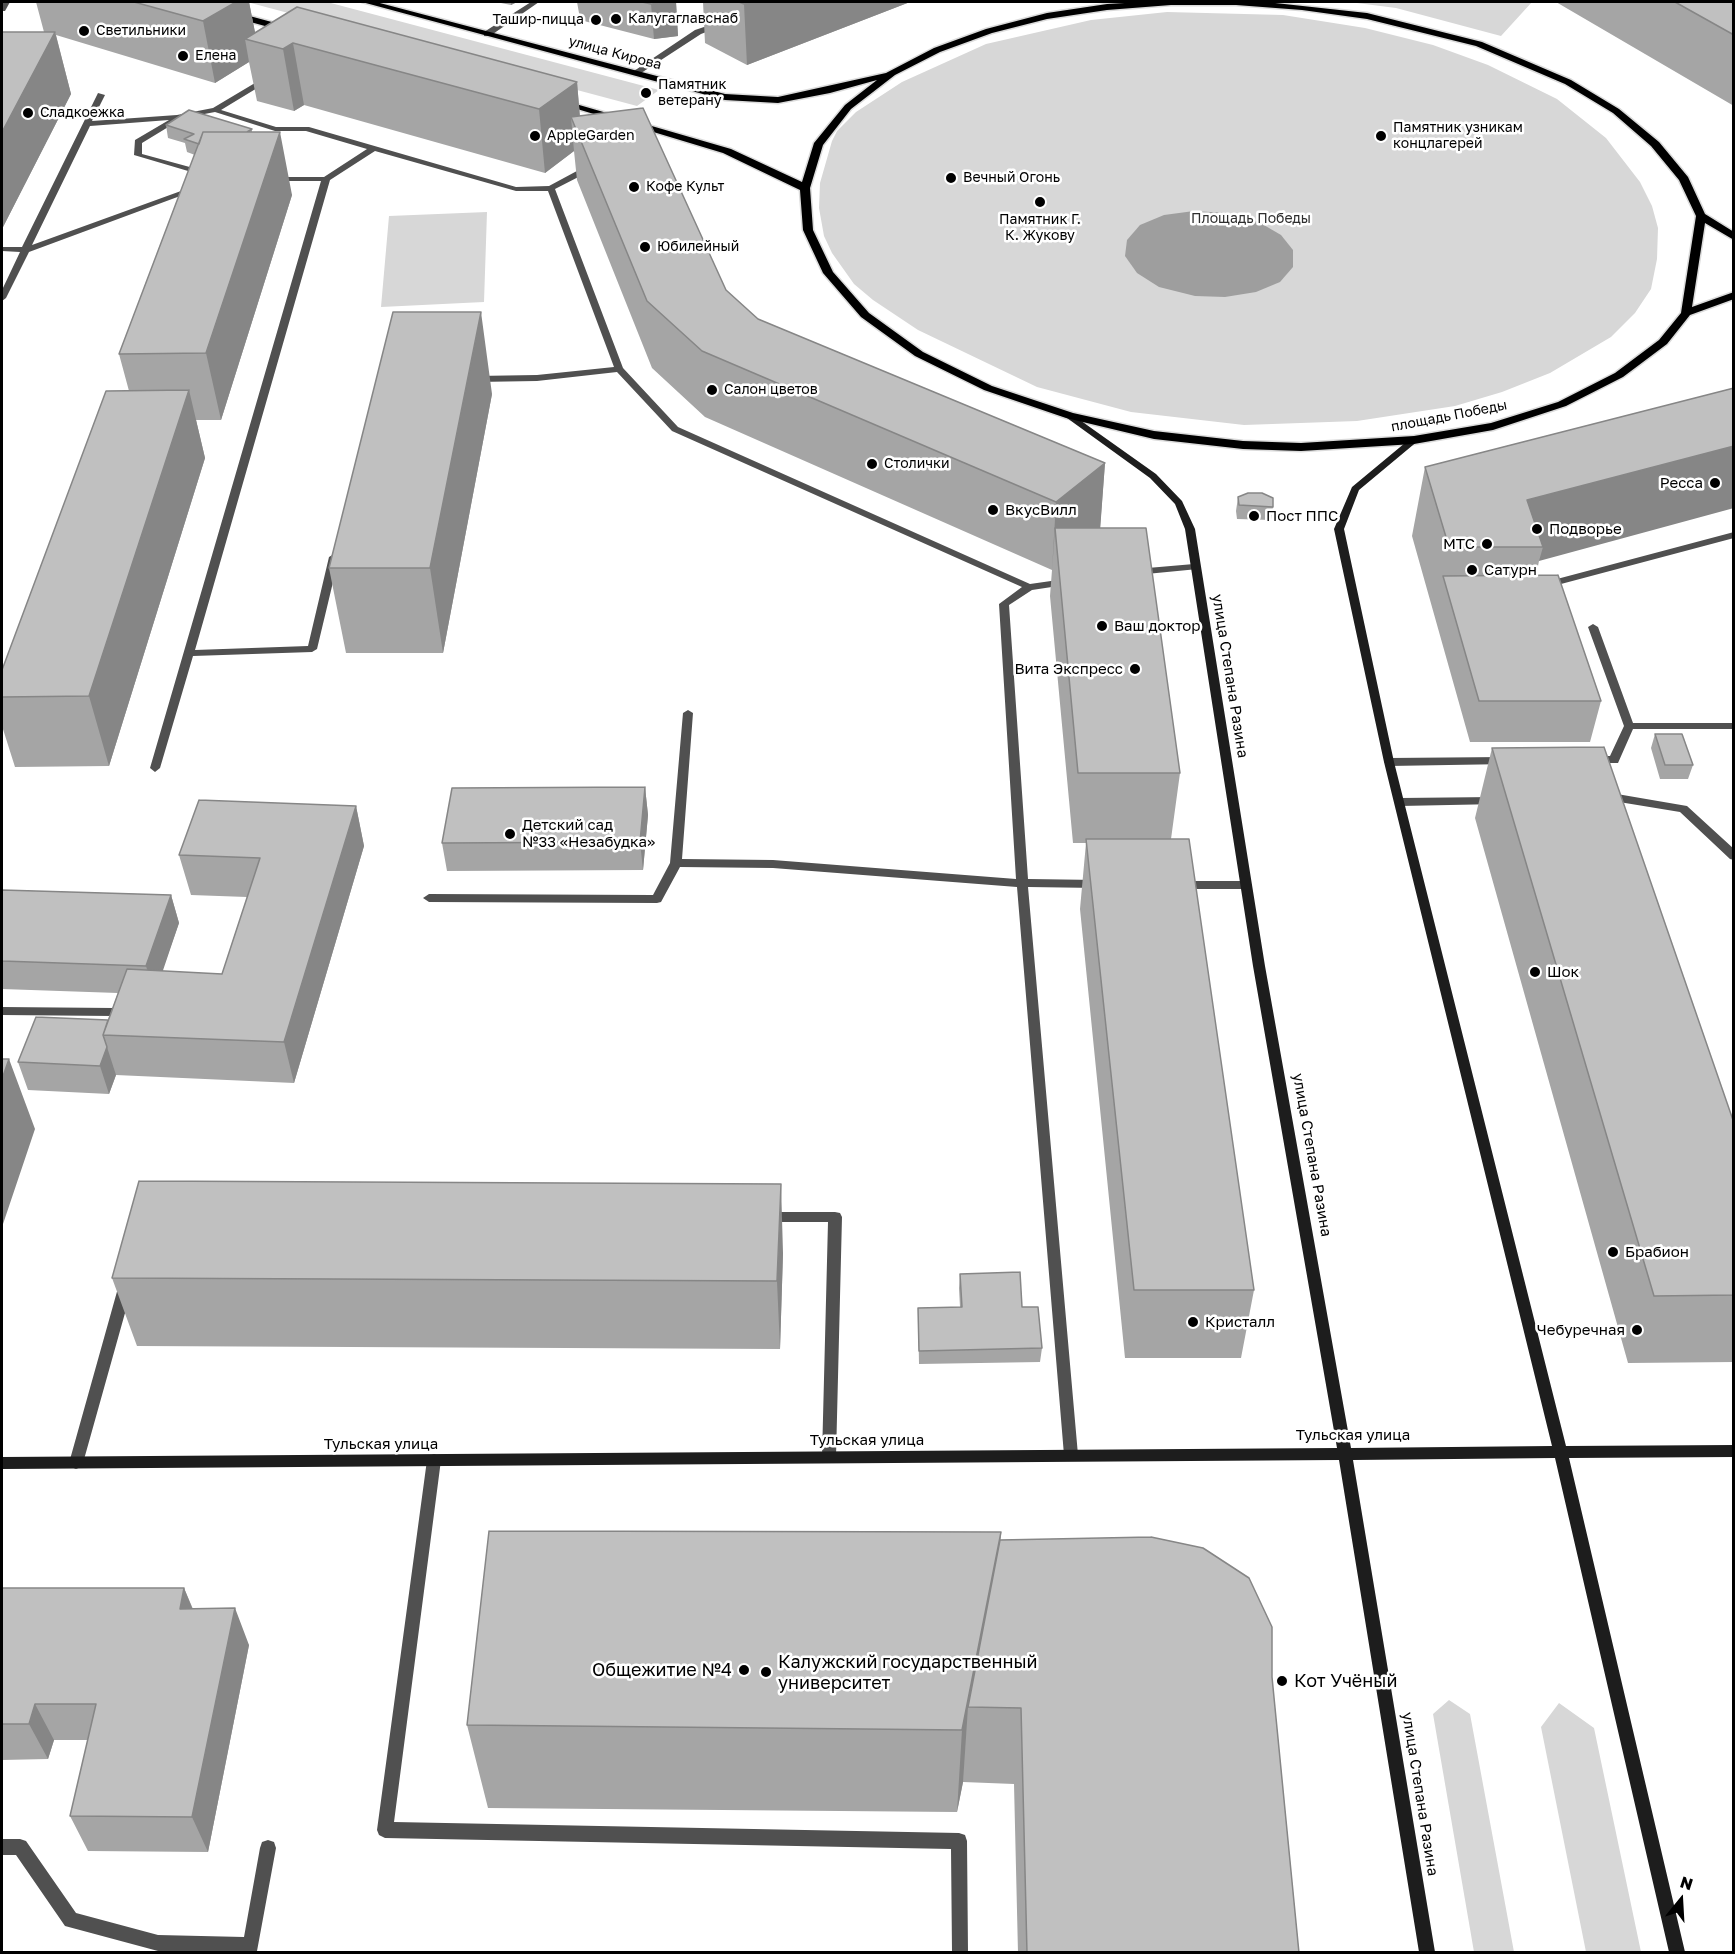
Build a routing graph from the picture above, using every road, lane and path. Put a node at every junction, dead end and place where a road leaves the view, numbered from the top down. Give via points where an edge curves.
1 (6, 2) edge
2 (367, 2) edge
3 (535, 2) edge
4 (2, 9) edge
5 (219, 10) edge
6 (728, 21) dead end
7 (297, 32) edge
8 (487, 34) junction
9 (635, 73) junction
10 (892, 73) junction
11 (272, 76) edge
12 (101, 95) dead end
13 (550, 100) edge
14 (215, 110) junction
15 (181, 116) junction
16 (87, 124) junction
17 (663, 131) junction
18 (647, 139) edge
19 (374, 148) junction
20 (600, 163) edge
21 (212, 176) edge
22 (268, 179) edge
23 (326, 179) junction
24 (201, 187) edge
25 (551, 188) junction
26 (805, 188) junction
27 (1701, 216) junction
28 (1734, 237) edge
29 (2, 249) edge
30 (27, 250) junction
31 (1734, 296) edge
32 (2, 298) edge
33 (1686, 313) junction
34 (619, 369) junction
35 (468, 379) edge
36 (1070, 416) junction
37 (1414, 440) junction
38 (1734, 535) edge
39 (336, 549) edge
40 (1194, 567) junction
41 (1126, 573) edge
42 (1072, 581) edge
43 (1561, 581) edge
44 (1029, 587) junction
45 (1593, 627) dead end
46 (188, 653) junction
47 (688, 713) dead end
48 (1629, 726) junction
49 (1734, 726) edge
50 (1513, 760) edge
51 (1580, 760) edge
52 (1389, 762) junction
53 (155, 768) dead end
54 (1514, 800) edge
55 (1400, 802) junction
56 (1615, 802) edge
57 (1734, 856) edge
58 (676, 863) junction
59 (1022, 883) junction
60 (1113, 884) edge
61 (1170, 884) edge
62 (1246, 885) junction
63 (429, 898) dead end
64 (2, 1011) edge
65 (114, 1012) edge
66 (752, 1217) edge
67 (130, 1271) edge
68 (1560, 1450) junction
69 (1734, 1451) edge
70 (1346, 1452) junction
71 (1071, 1455) junction
72 (829, 1457) junction
73 (434, 1460) junction
74 (2, 1462) edge
75 (76, 1462) junction
76 (2, 1847) edge
77 (268, 1848) dead end
78 (960, 1953) edge
79 (1427, 1953) edge
80 (1677, 1953) edge

1 - 4 street
2 - 8 main road, улица Кирова
3 - 8 street
5 - 7 main road
6 - 9 street via 698,32
8 - 9 main road, улица Кирова
9 - 10 main road, улица Кирова via 725,98 778,100
10 - 26 main road, площадь Победы via 848,107 824,138
10 - 27 main road, площадь Победы via 937,50 989,31 1047,16 1107,7 1236,2 1366,16 1479,44 1578,88 1616,111 1655,144 1684,179
11 - 14 street
12 - 16 street
13 - 17 main road
14 - 15 street
14 - 19 street via 274,129 306,129
15 - 16 street
15 - 21 street via 138,142 138,154
16 - 30 street
17 - 18 street
17 - 26 main road via 727,151
19 - 23 street
19 - 25 street via 516,189
20 - 25 street
22 - 23 street
23 - 46 street
24 - 30 street
25 - 34 street
26 - 36 main road, площадь Победы via 808,230 828,273 866,315 920,354 979,384
27 - 28 main road
27 - 33 main road, площадь Победы
29 - 30 street
30 - 32 street
31 - 33 main road
33 - 37 main road, площадь Победы via 1663,342 1619,375 1562,404 1493,426
34 - 35 street via 537,378
34 - 44 street via 675,429
36 - 37 main road, площадь Победы via 1154,435 1243,446 1359,446
36 - 40 main road, улица Степана Разина via 1153,476 1179,503 1190,529
37 - 52 main road via 1355,489 1339,529
38 - 43 street
39 - 46 street via 312,649
40 - 41 street
40 - 62 main road, улица Степана Разина
42 - 44 street
44 - 59 street via 1004,604
45 - 48 street
46 - 53 street
47 - 58 street
48 - 49 street
48 - 51 street via 1614,759
50 - 52 street
52 - 55 main road
54 - 55 street
55 - 68 main road
56 - 57 street via 1683,809
58 - 59 street via 773,864
58 - 63 street via 657,899
59 - 60 street
59 - 71 street
61 - 62 street
62 - 70 main road, улица Степана Разина
64 - 65 street
66 - 72 street via 835,1217
67 - 75 street
68 - 69 main road, Тульская улица
68 - 70 main road, Тульская улица
68 - 80 main road
70 - 71 main road, Тульская улица
70 - 79 main road, улица Степана Разина
71 - 72 main road, Тульская улица
72 - 73 main road, Тульская улица
73 - 75 main road, Тульская улица
73 - 78 street via 385,1830 959,1841
74 - 75 main road, Тульская улица
76 - 77 street via 20,1847 71,1920 158,1943 252,1945

